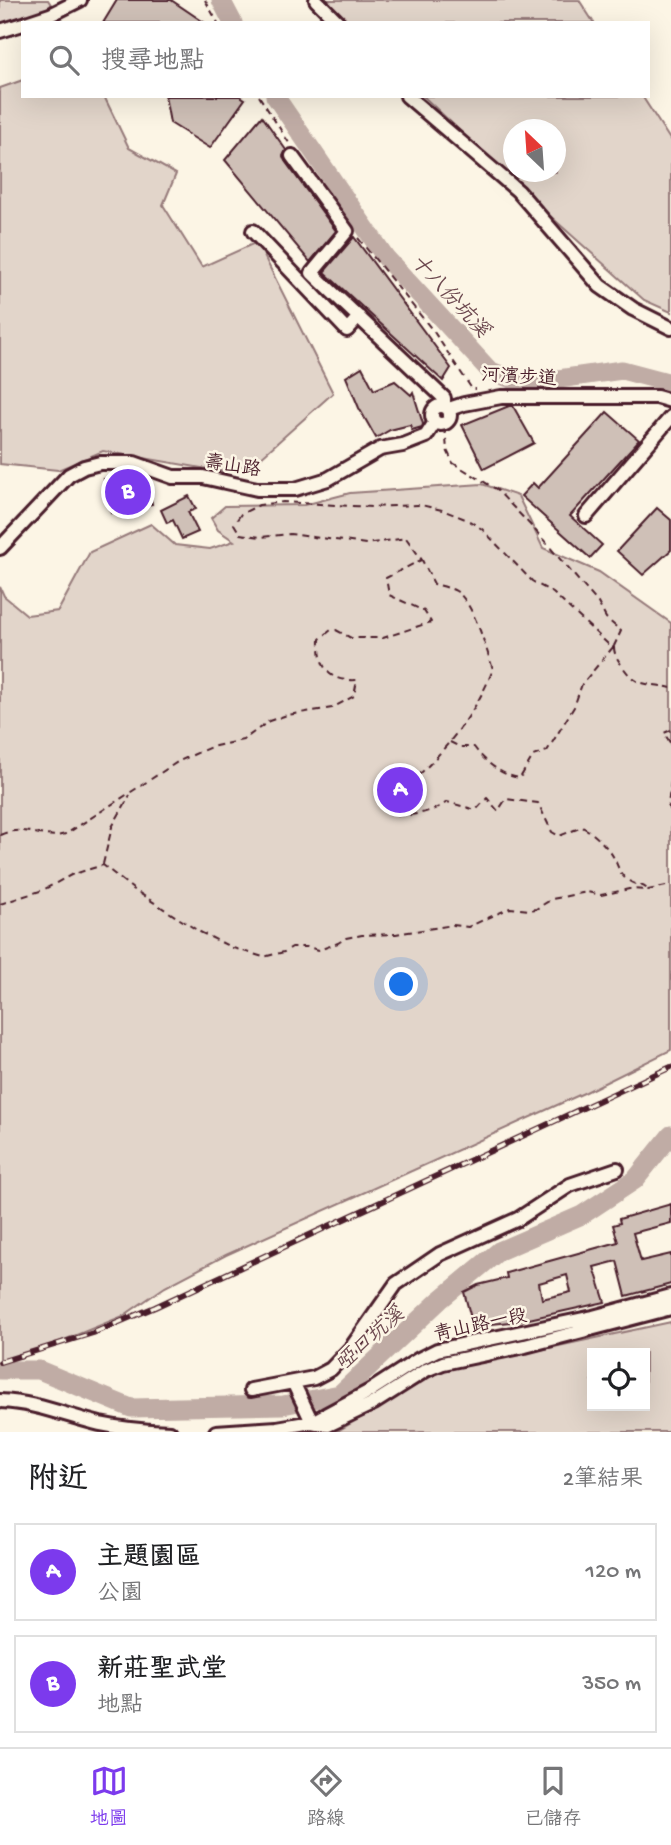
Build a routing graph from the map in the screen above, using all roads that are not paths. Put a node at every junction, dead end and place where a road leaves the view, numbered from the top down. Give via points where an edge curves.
1 (80, 0) edge
2 (316, 0) edge
3 (30, 21) edge
4 (337, 21) edge
5 (21, 24) edge
6 (0, 31) edge
7 (409, 98) edge
8 (292, 152) road end
9 (253, 231) dead end
10 (359, 317) junction
11 (671, 328) edge
12 (671, 401) edge
13 (446, 408) junction
14 (671, 416) edge
15 (586, 516) dead end
16 (0, 548) edge
17 (617, 1169) dead end
18 (671, 1296) edge
19 (671, 1308) edge
20 (293, 1382) junction
21 (251, 1390) dead end
22 (0, 1401) edge
23 (309, 1417) junction
24 (170, 1432) edge
25 (216, 1432) edge

1 - 3 street
2 - 4 street
5 - 6 street
7 - 11 street via 518,191 600,286
8 - 10 street via 347,231 312,273
9 - 10 street via 347,330
10 - 13 street via 444,398
12 - 13 street via 657,397 501,397
13 - 16 street, 壽山路 via 438,406 432,412 440,422 426,436 380,449 328,479 295,489 257,489 203,477 173,477 134,463 84,467 69,475
14 - 15 street
17 - 20 street via 570,1185 517,1219 440,1254 396,1283 331,1369
18 - 23 street, 青山路一段 via 438,1350
19 - 23 street, 青山路一段 via 443,1363 328,1424
20 - 21 street
20 - 23 street
22 - 24 street via 101,1424
23 - 25 street, 青山路一段 via 277,1428

